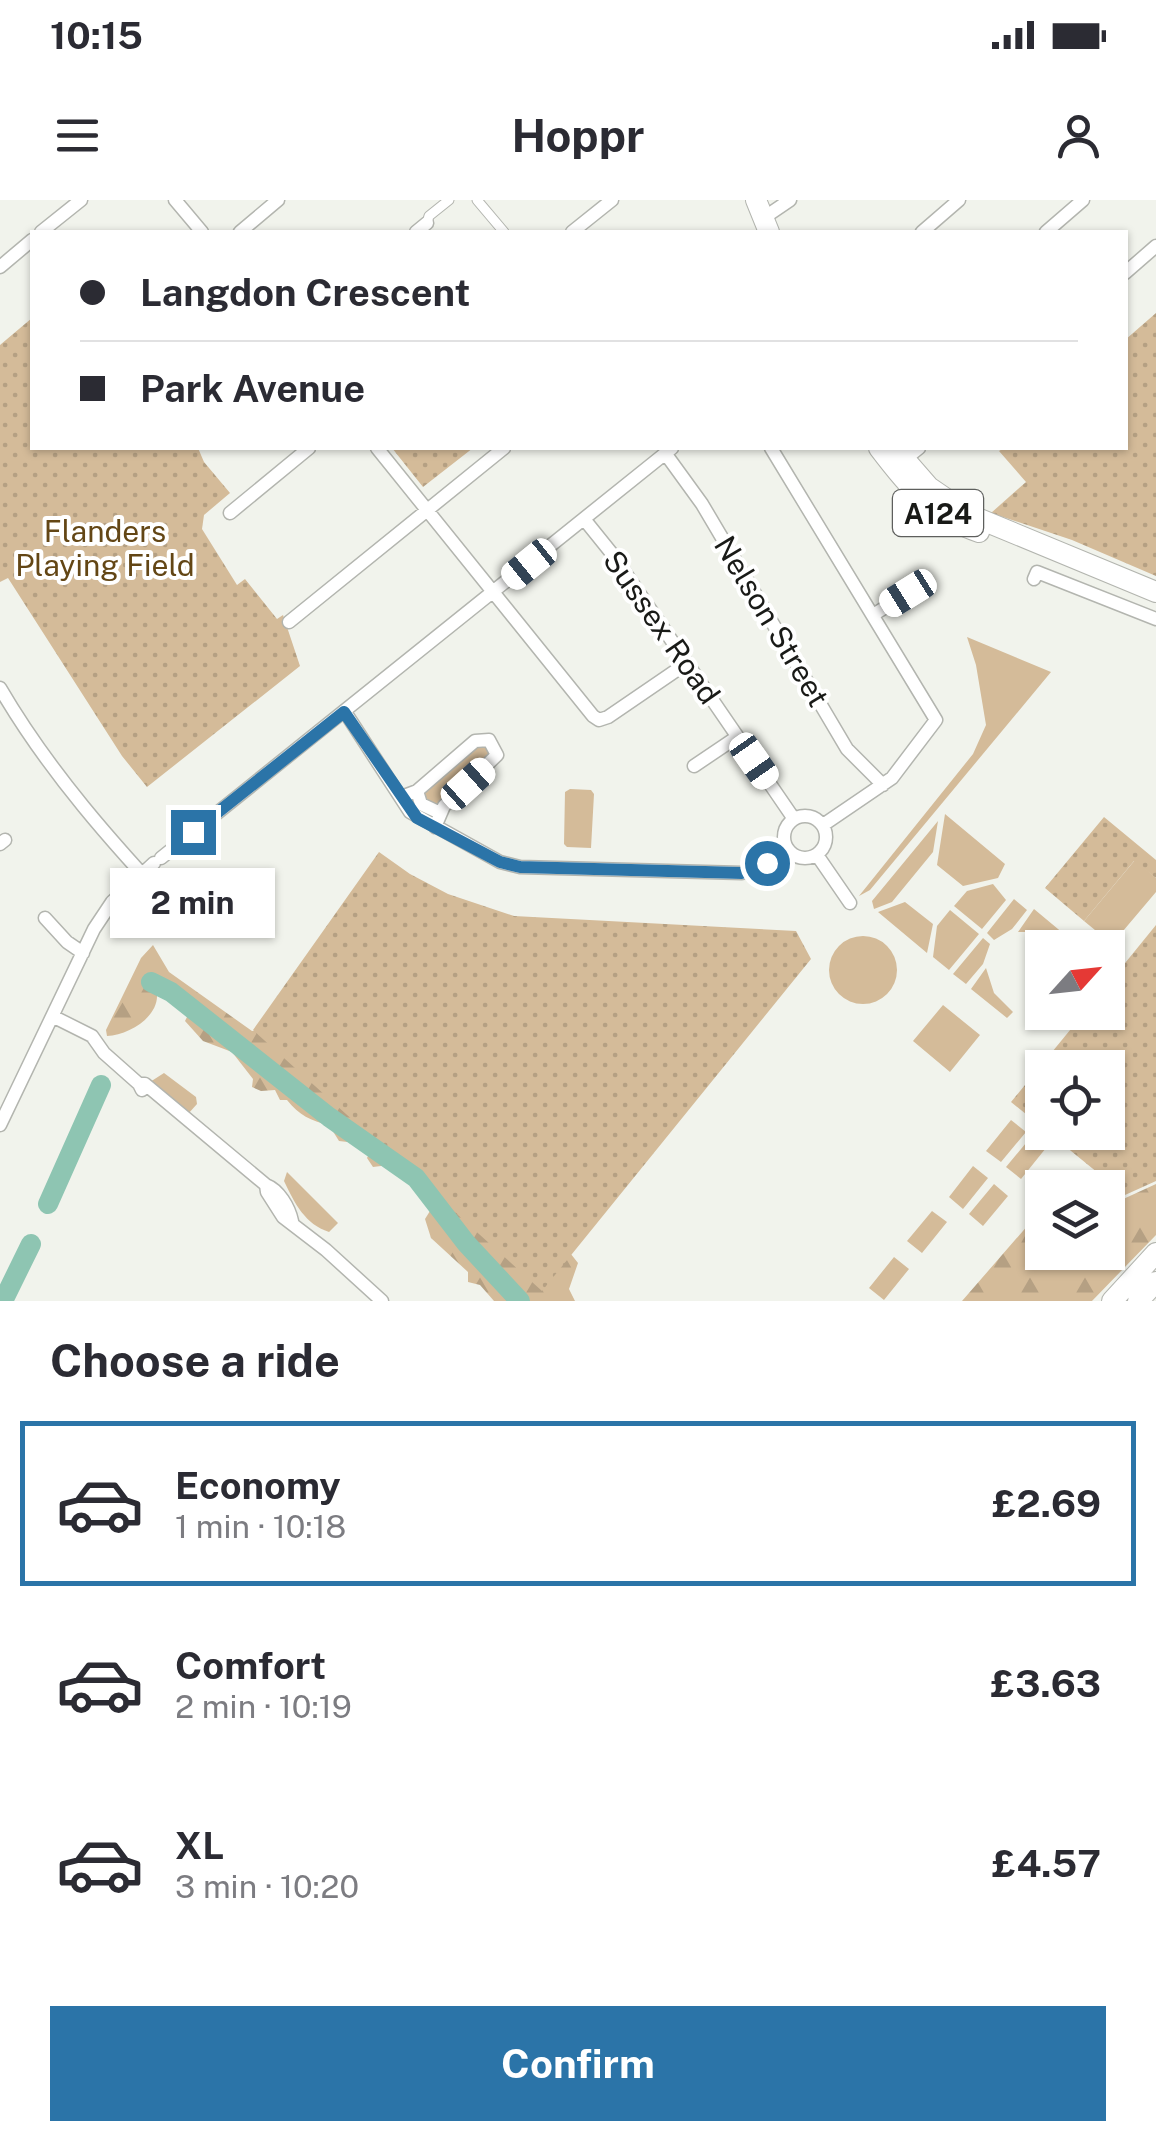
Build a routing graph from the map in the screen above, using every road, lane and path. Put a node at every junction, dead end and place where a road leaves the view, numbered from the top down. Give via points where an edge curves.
1 (80, 200) edge
2 (175, 200) edge
3 (278, 200) edge
4 (448, 200) edge
5 (477, 200) edge
6 (612, 200) edge
7 (790, 200) edge
8 (959, 200) edge
9 (1083, 200) edge
10 (763, 216) edge
11 (421, 228) edge
12 (44, 230) edge
13 (200, 230) edge
14 (242, 230) edge
15 (502, 230) edge
16 (574, 230) edge
17 (924, 230) edge
18 (1048, 230) edge
19 (30, 242) edge
20 (1156, 246) edge
21 (0, 267) edge
22 (1128, 270) edge
23 (307, 450) edge
24 (379, 450) edge
25 (501, 450) edge
26 (668, 450) edge
27 (772, 450) edge
28 (881, 450) edge
29 (908, 450) edge
30 (426, 510) junction
31 (230, 513) dead end
32 (584, 519) junction
33 (1020, 537) junction
34 (922, 579) dead end
35 (1034, 579) dead end
36 (1156, 592) edge
37 (493, 593) junction
38 (874, 615) junction
39 (1156, 619) edge
40 (289, 622) dead end
41 (687, 663) junction
42 (0, 688) edge
43 (13, 711) junction
44 (344, 712) junction
45 (0, 722) edge
46 (737, 737) junction
47 (694, 766) dead end
48 (883, 785) junction
49 (417, 792) junction
50 (401, 798) junction
51 (437, 820) junction
52 (794, 820) junction
53 (823, 825) junction
54 (788, 849) junction
55 (817, 855) junction
56 (141, 874) junction
57 (850, 903) dead end
58 (180, 915) dead end
59 (45, 918) dead end
60 (84, 953) junction
61 (54, 1016) junction
62 (0, 1125) edge
63 (1156, 1253) edge
64 (1156, 1282) edge
65 (382, 1301) edge
66 (1112, 1301) edge
67 (1138, 1301) edge

1 - 12 street
2 - 13 street
3 - 14 street
4 - 11 street
5 - 15 street
6 - 16 street
7 - 10 street
8 - 17 street
9 - 18 street
19 - 21 street
20 - 22 street
23 - 31 street
24 - 30 street
25 - 30 street
26 - 32 street
26 - 48 street, Nelson Street via 847,749
27 - 38 street
28 - 33 main road, A124 via 939,514 987,534
29 - 33 main road, A124 via 929,487 948,502
30 - 37 street
30 - 40 street
32 - 37 street
32 - 41 street, Sussex Road
33 - 36 main road, A124
34 - 38 street
35 - 39 street via 1036,572
37 - 41 street via 599,720
37 - 44 street
38 - 48 street via 936,720
41 - 46 street, Sussex Road
42 - 43 street
43 - 45 street
43 - 56 street
44 - 50 street
44 - 56 street
46 - 47 street, Sussex Road
46 - 52 street, Sussex Road
48 - 53 street
49 - 50 street
49 - 51 street
49 - 51 street via 475,741 489,740 497,754 492,762
50 - 51 street via 417,818
51 - 54 street via 500,862 520,867 742,873
52 - 53 street via 806,816
52 - 54 street via 785,833
53 - 55 street via 826,838
54 - 55 street via 798,857
55 - 57 street
56 - 58 street
56 - 60 street via 102,915
59 - 60 street
60 - 61 street
61 - 62 street
61 - 65 street via 92,1036 140,1086 266,1185 283,1217
63 - 66 main road
64 - 67 main road

